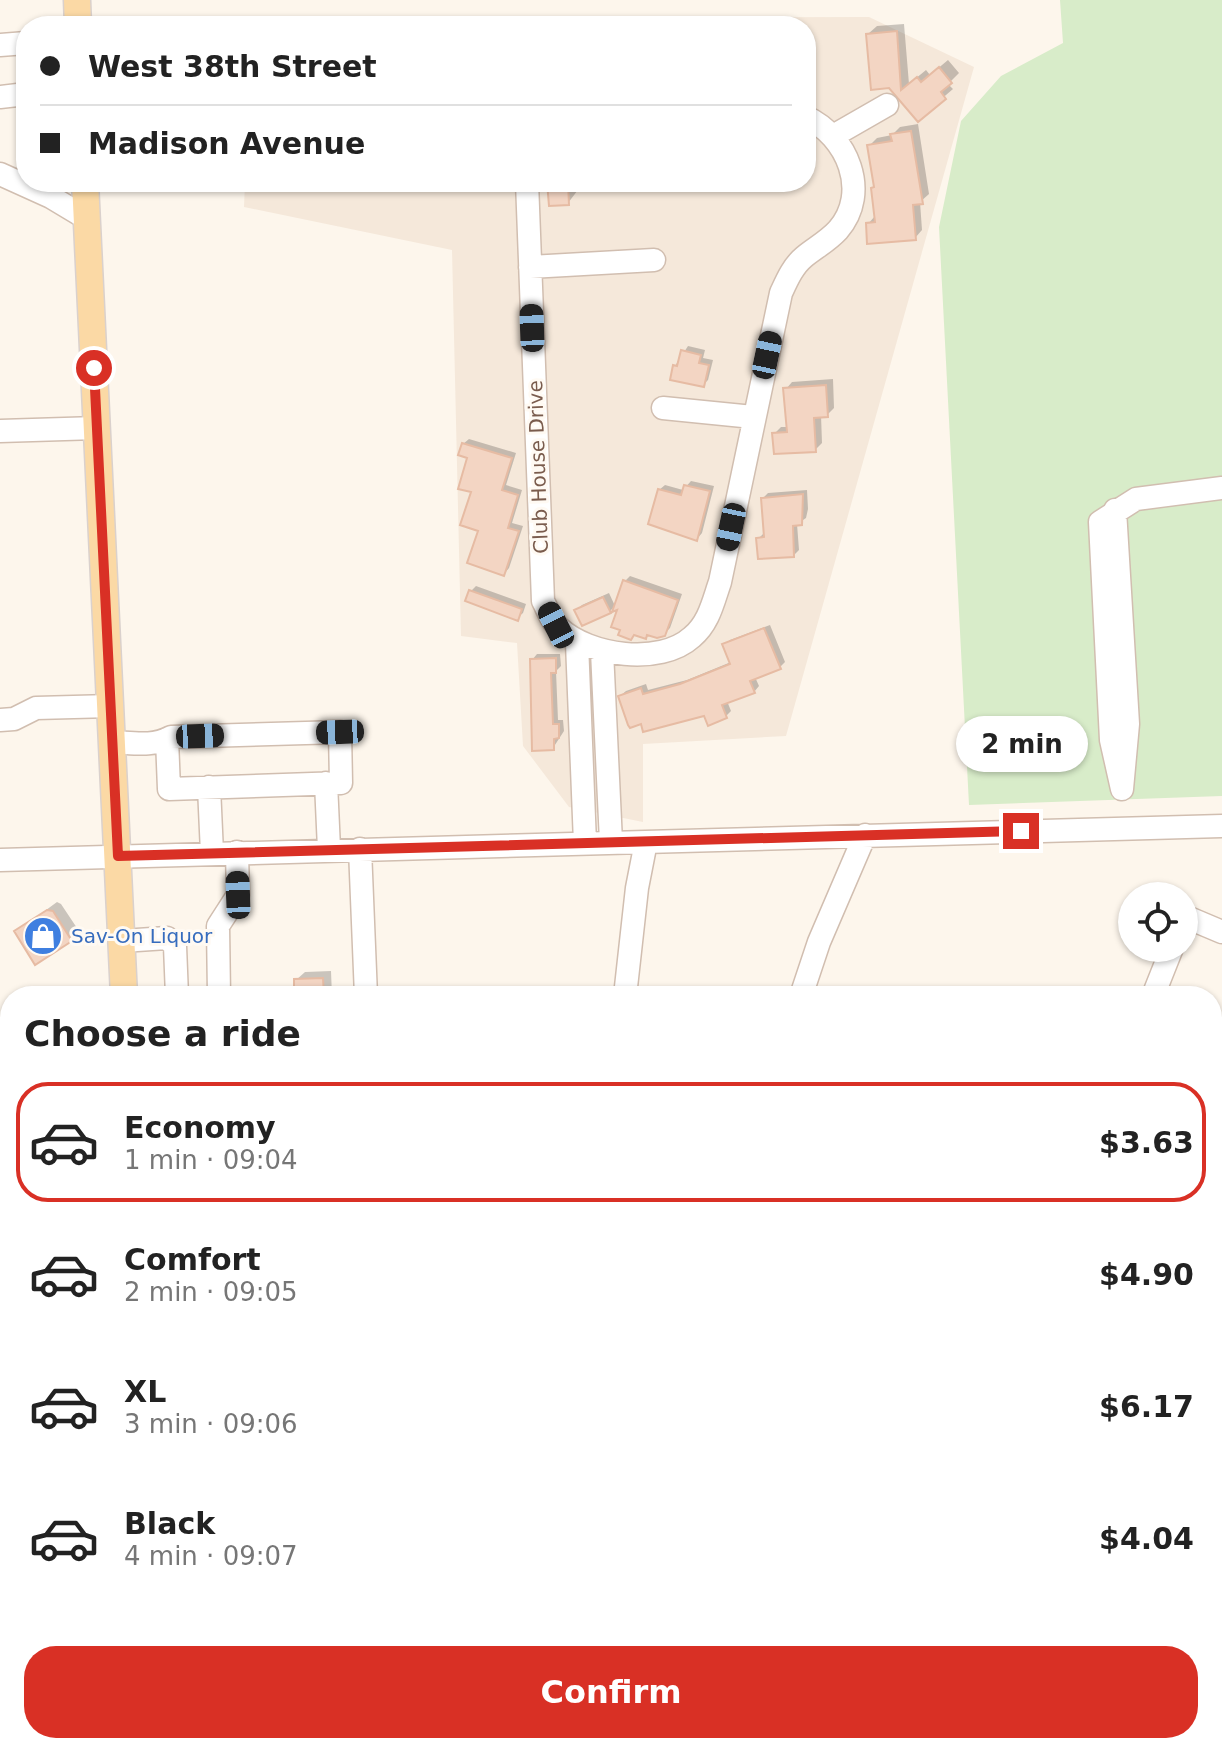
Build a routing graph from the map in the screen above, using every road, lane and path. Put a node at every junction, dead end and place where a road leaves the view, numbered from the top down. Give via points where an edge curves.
1 (887, 105) dead end
2 (816, 124) edge
3 (833, 136) junction
4 (40, 192) edge
5 (85, 192) edge
6 (527, 192) edge
7 (86, 218) junction
8 (654, 260) dead end
9 (530, 267) junction
10 (663, 408) dead end
11 (753, 417) junction
12 (97, 428) junction
13 (0, 431) edge
14 (1222, 488) edge
15 (577, 643) junction
16 (602, 651) junction
17 (111, 706) junction
18 (0, 720) edge
19 (167, 739) junction
20 (113, 742) junction
21 (326, 783) junction
22 (209, 787) junction
23 (1222, 826) edge
24 (1121, 828) junction
25 (865, 835) junction
26 (611, 842) junction
27 (646, 842) junction
28 (585, 843) junction
29 (329, 849) junction
30 (360, 849) junction
31 (237, 852) junction
32 (212, 853) junction
33 (118, 856) junction
34 (0, 860) edge
35 (1198, 922) edge
36 (1222, 932) edge
37 (122, 941) junction
38 (1166, 962) edge
39 (124, 986) edge
40 (177, 986) edge
41 (219, 986) edge
42 (366, 986) edge
43 (626, 986) edge
44 (804, 986) edge
45 (1157, 986) edge

1 - 3 street
2 - 3 street
3 - 11 street, Club House Drive via 847,155 853,179 851,205 840,228 789,273
4 - 7 street
5 - 7 main road
6 - 9 street, Club House Drive
7 - 12 main road
8 - 9 street
9 - 15 street, Club House Drive via 543,601 556,625
10 - 11 street
11 - 16 street, Club House Drive via 720,582 705,623 668,651
12 - 13 street
12 - 17 main road
14 - 24 street via 1136,499 1100,522
15 - 16 street, Club House Drive
15 - 28 street
16 - 26 street
17 - 18 street via 36,708
17 - 20 main road
19 - 20 street via 158,744
19 - 21 street via 340,732 341,783
19 - 22 street via 169,789
20 - 33 main road
21 - 22 street
21 - 29 street
22 - 32 street
23 - 24 street
24 - 25 street
25 - 27 street
25 - 44 street
26 - 27 street
26 - 28 street
27 - 43 street
28 - 30 street
29 - 30 street
29 - 31 street
30 - 42 street
31 - 32 street
31 - 41 street via 238,895 218,926
32 - 33 street
33 - 34 street
33 - 37 main road
35 - 36 street
37 - 39 main road
37 - 40 street via 167,938 175,946
38 - 45 street

